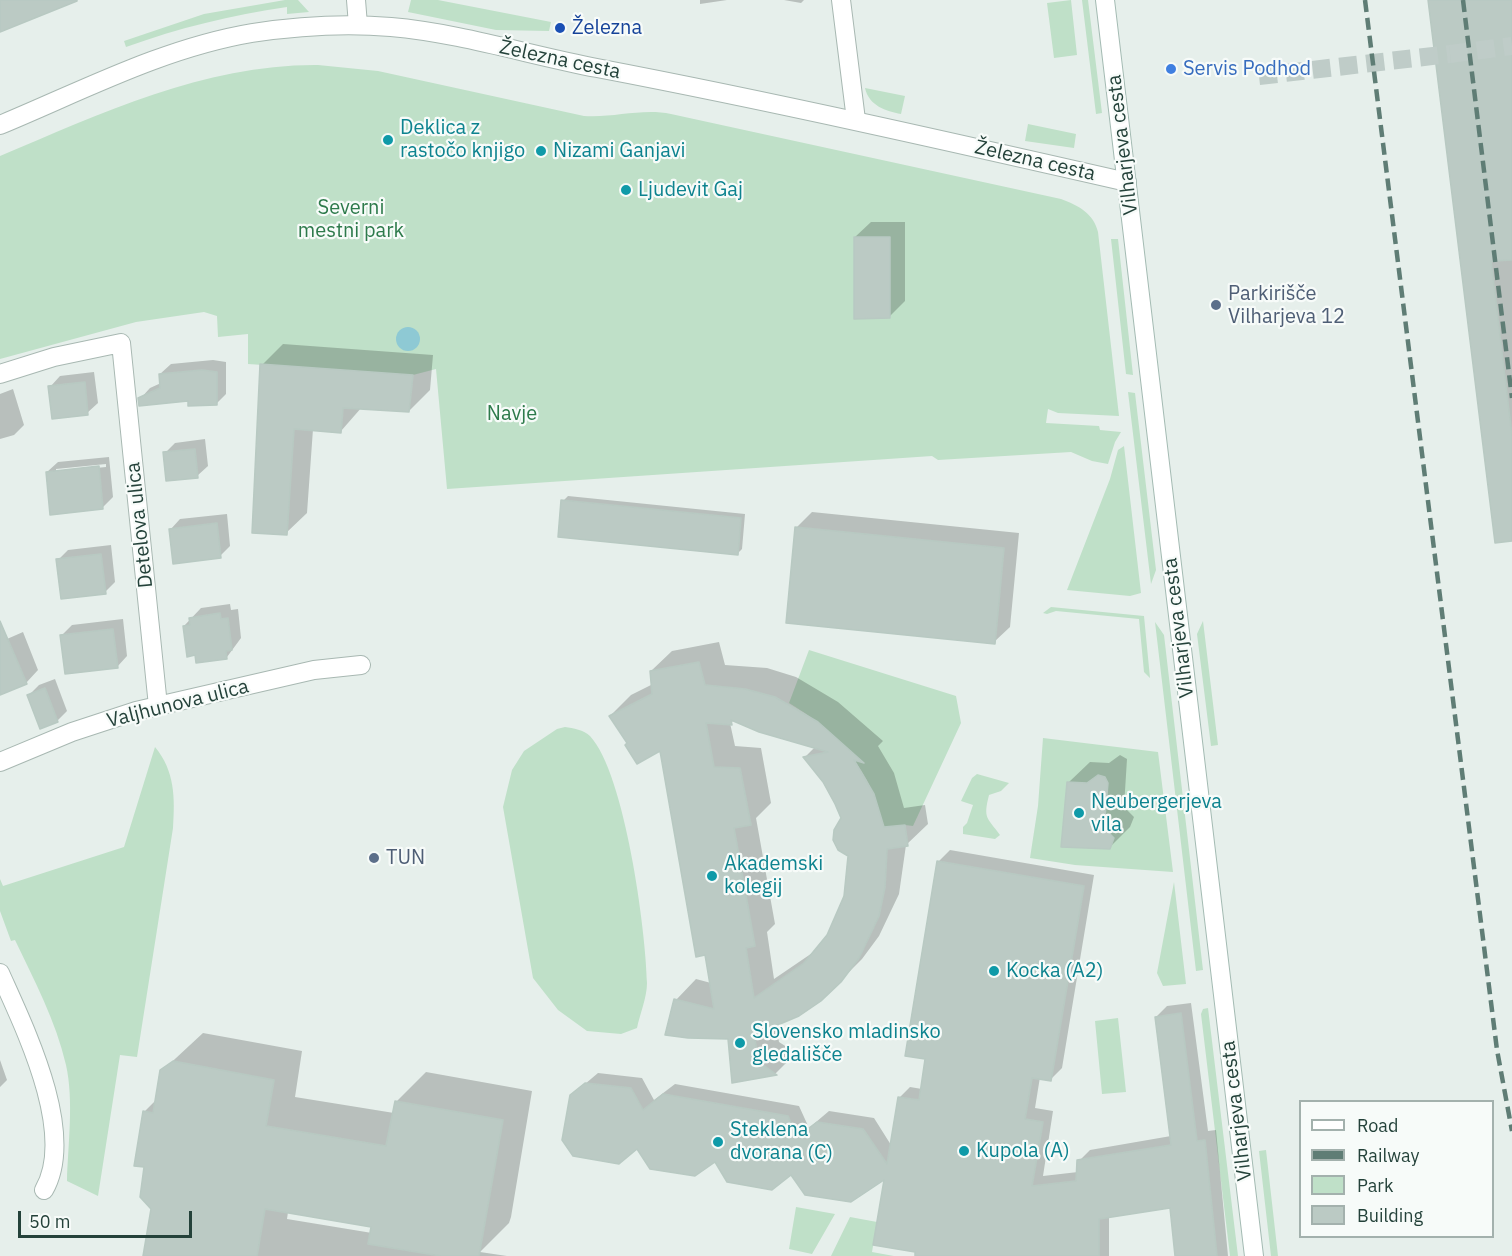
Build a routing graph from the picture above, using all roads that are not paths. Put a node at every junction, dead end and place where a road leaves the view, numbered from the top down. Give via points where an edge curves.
1 (356, 0) edge
2 (841, 0) edge
3 (1105, 0) edge
4 (358, 25) junction
5 (856, 120) junction
6 (0, 125) edge
7 (1127, 182) junction
8 (0, 374) edge
9 (361, 665) dead end
10 (158, 706) junction
11 (0, 762) edge
12 (0, 972) edge
13 (44, 1190) dead end
14 (1254, 1256) edge

1 - 4 street
2 - 5 street
3 - 7 street, Vilharjeva cesta
4 - 5 street, Železna cesta via 443,36
4 - 6 street, Železna cesta via 297,28 210,42 116,75
5 - 7 street, Železna cesta
7 - 14 street, Vilharjeva cesta
8 - 10 street, Detelova ulica via 54,357 121,343
9 - 10 street, Valjhunova ulica via 314,670
10 - 11 street, Valjhunova ulica via 72,732
12 - 13 street via 49,1096 54,1150 51,1179

